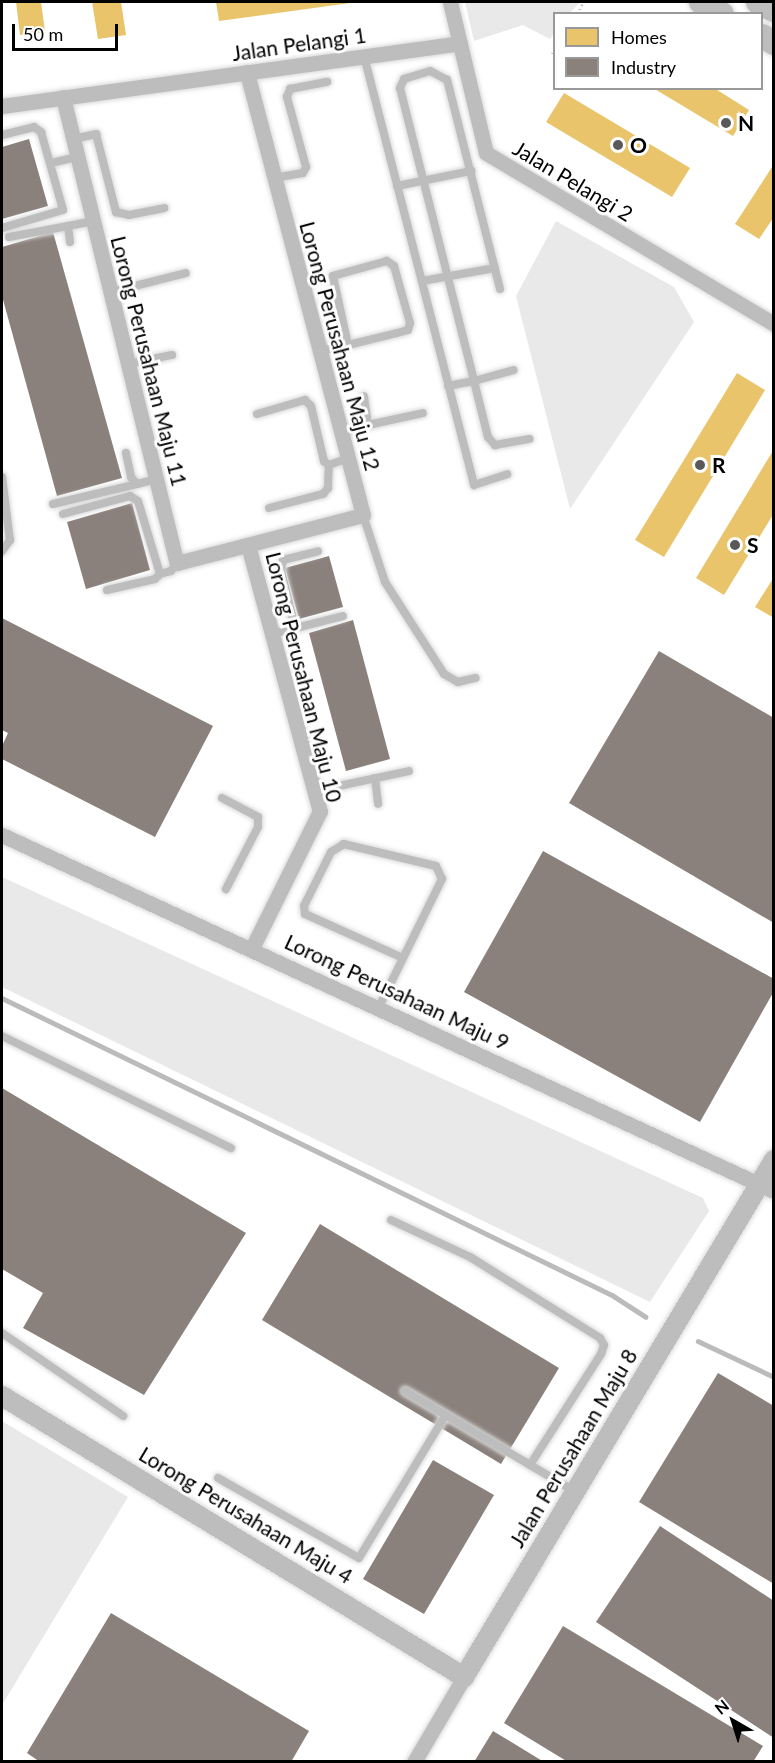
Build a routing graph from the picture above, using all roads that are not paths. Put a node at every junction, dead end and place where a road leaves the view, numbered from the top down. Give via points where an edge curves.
1 (450, 2) edge
2 (701, 2) edge
3 (758, 2) edge
4 (774, 10) edge
5 (718, 12) edge
6 (460, 43) junction
7 (364, 56) junction
8 (247, 72) junction
9 (327, 82) dead end
10 (63, 97) junction
11 (2, 106) edge
12 (2, 135) edge
13 (73, 139) junction
14 (77, 157) junction
15 (51, 164) junction
16 (471, 171) junction
17 (274, 178) junction
18 (424, 181) junction
19 (397, 186) junction
20 (164, 208) dead end
21 (93, 221) junction
22 (68, 226) junction
23 (2, 228) edge
24 (9, 237) dead end
25 (70, 242) dead end
26 (495, 268) junction
27 (186, 273) dead end
28 (449, 276) junction
29 (422, 281) junction
30 (500, 289) dead end
31 (111, 292) junction
32 (774, 324) edge
33 (348, 345) junction
34 (320, 351) junction
35 (172, 355) dead end
36 (128, 364) junction
37 (514, 370) dead end
38 (474, 381) junction
39 (448, 386) junction
40 (364, 396) dead end
41 (423, 413) dead end
42 (257, 414) dead end
43 (368, 425) junction
44 (342, 433) junction
45 (529, 439) dead end
46 (126, 453) dead end
47 (348, 458) junction
48 (329, 465) junction
49 (507, 474) dead end
50 (2, 477) edge
51 (157, 479) junction
52 (137, 483) junction
53 (53, 504) dead end
54 (269, 508) dead end
55 (63, 514) dead end
56 (363, 515) junction
57 (248, 545) junction
58 (2, 551) edge
59 (318, 551) dead end
60 (177, 563) junction
61 (160, 574) junction
62 (107, 590) dead end
63 (343, 616) dead end
64 (295, 628) junction
65 (272, 634) junction
66 (476, 678) dead end
67 (409, 771) dead end
68 (375, 778) junction
69 (315, 791) junction
70 (222, 798) dead end
71 (378, 804) dead end
72 (2, 835) edge
73 (226, 889) dead end
74 (252, 948) junction
75 (403, 958) junction
76 (379, 1007) junction
77 (2, 1036) edge
78 (231, 1149) dead end
79 (774, 1160) edge
80 (766, 1188) edge
81 (391, 1220) dead end
82 (2, 1333) edge
83 (405, 1391) dead end
84 (2, 1395) edge
85 (123, 1416) dead end
86 (445, 1416) junction
87 (530, 1466) junction
88 (218, 1478) dead end
89 (575, 1492) junction
90 (464, 1677) junction
91 (414, 1761) edge

1 - 6 street, Jalan Pelangi 2
2 - 5 main road
3 - 4 main road
6 - 7 street, Jalan Pelangi 1
6 - 32 street, Jalan Pelangi 2 via 486,153
7 - 8 street, Jalan Pelangi 1
7 - 19 lane
8 - 10 street, Jalan Pelangi 1
8 - 17 street, Lorong Perusahaan Maju 12
9 - 17 lane via 290,89 287,97 306,167 303,173
10 - 11 street, Jalan Pelangi 1
10 - 13 street, Lorong Perusahaan Maju 11
12 - 15 lane via 34,127 41,132
13 - 14 street, Lorong Perusahaan Maju 11
13 - 20 lane via 96,134 116,212 129,214
14 - 15 lane
14 - 21 street, Lorong Perusahaan Maju 11
15 - 23 lane via 63,210
16 - 18 lane
16 - 18 lane via 447,80 430,71 405,79 400,88
16 - 26 lane
17 - 34 street, Lorong Perusahaan Maju 12
18 - 19 lane
18 - 28 lane
19 - 29 lane
21 - 22 lane
21 - 31 street, Lorong Perusahaan Maju 11
22 - 24 lane
22 - 25 lane
26 - 28 lane
26 - 30 lane
27 - 31 lane
28 - 29 lane
28 - 38 lane
29 - 39 lane
31 - 36 street, Lorong Perusahaan Maju 11
33 - 33 lane via 333,276 387,261 394,266 410,323 408,330
33 - 34 lane
34 - 44 street, Lorong Perusahaan Maju 12
35 - 36 lane
36 - 51 street, Lorong Perusahaan Maju 11
37 - 38 lane
38 - 39 lane
38 - 45 lane via 488,438 495,445
39 - 49 lane via 474,485
40 - 43 lane
41 - 43 lane
42 - 48 lane via 305,400 311,406 324,461
43 - 44 lane
44 - 47 street, Lorong Perusahaan Maju 12
46 - 52 lane via 130,477
47 - 48 lane
47 - 56 street, Lorong Perusahaan Maju 12
48 - 54 lane via 328,488 323,494
50 - 58 lane via 10,540
51 - 52 lane
51 - 60 street, Lorong Perusahaan Maju 11
52 - 53 lane
55 - 61 lane via 130,496 138,501
56 - 57 street
56 - 66 lane via 385,582 444,674 458,682
57 - 60 street
57 - 65 street, Lorong Perusahaan Maju 10
59 - 64 lane via 283,560 281,570
60 - 61 lane via 171,571
61 - 62 lane via 154,579
63 - 64 lane
64 - 65 lane
65 - 69 street, Lorong Perusahaan Maju 10
67 - 68 lane
68 - 69 lane
68 - 71 lane
69 - 74 street, Lorong Perusahaan Maju 10 via 320,811
70 - 73 lane via 258,818 258,827
72 - 74 street, Lorong Perusahaan Maju 9
74 - 76 street, Lorong Perusahaan Maju 9
75 - 75 lane via 442,879 436,866 344,844 331,852 304,906 305,914
75 - 76 lane
76 - 80 street, Lorong Perusahaan Maju 9
77 - 78 lane
79 - 80 street, Jalan Perusahaan Maju 8
80 - 89 street, Jalan Perusahaan Maju 8
81 - 87 lane via 470,1257 600,1338 604,1345
82 - 85 lane
83 - 86 lane
84 - 90 street, Lorong Perusahaan Maju 4
86 - 87 lane
86 - 88 lane via 359,1558
87 - 89 lane
89 - 90 street, Jalan Perusahaan Maju 8
90 - 91 street, Jalan Perusahaan Maju 8

